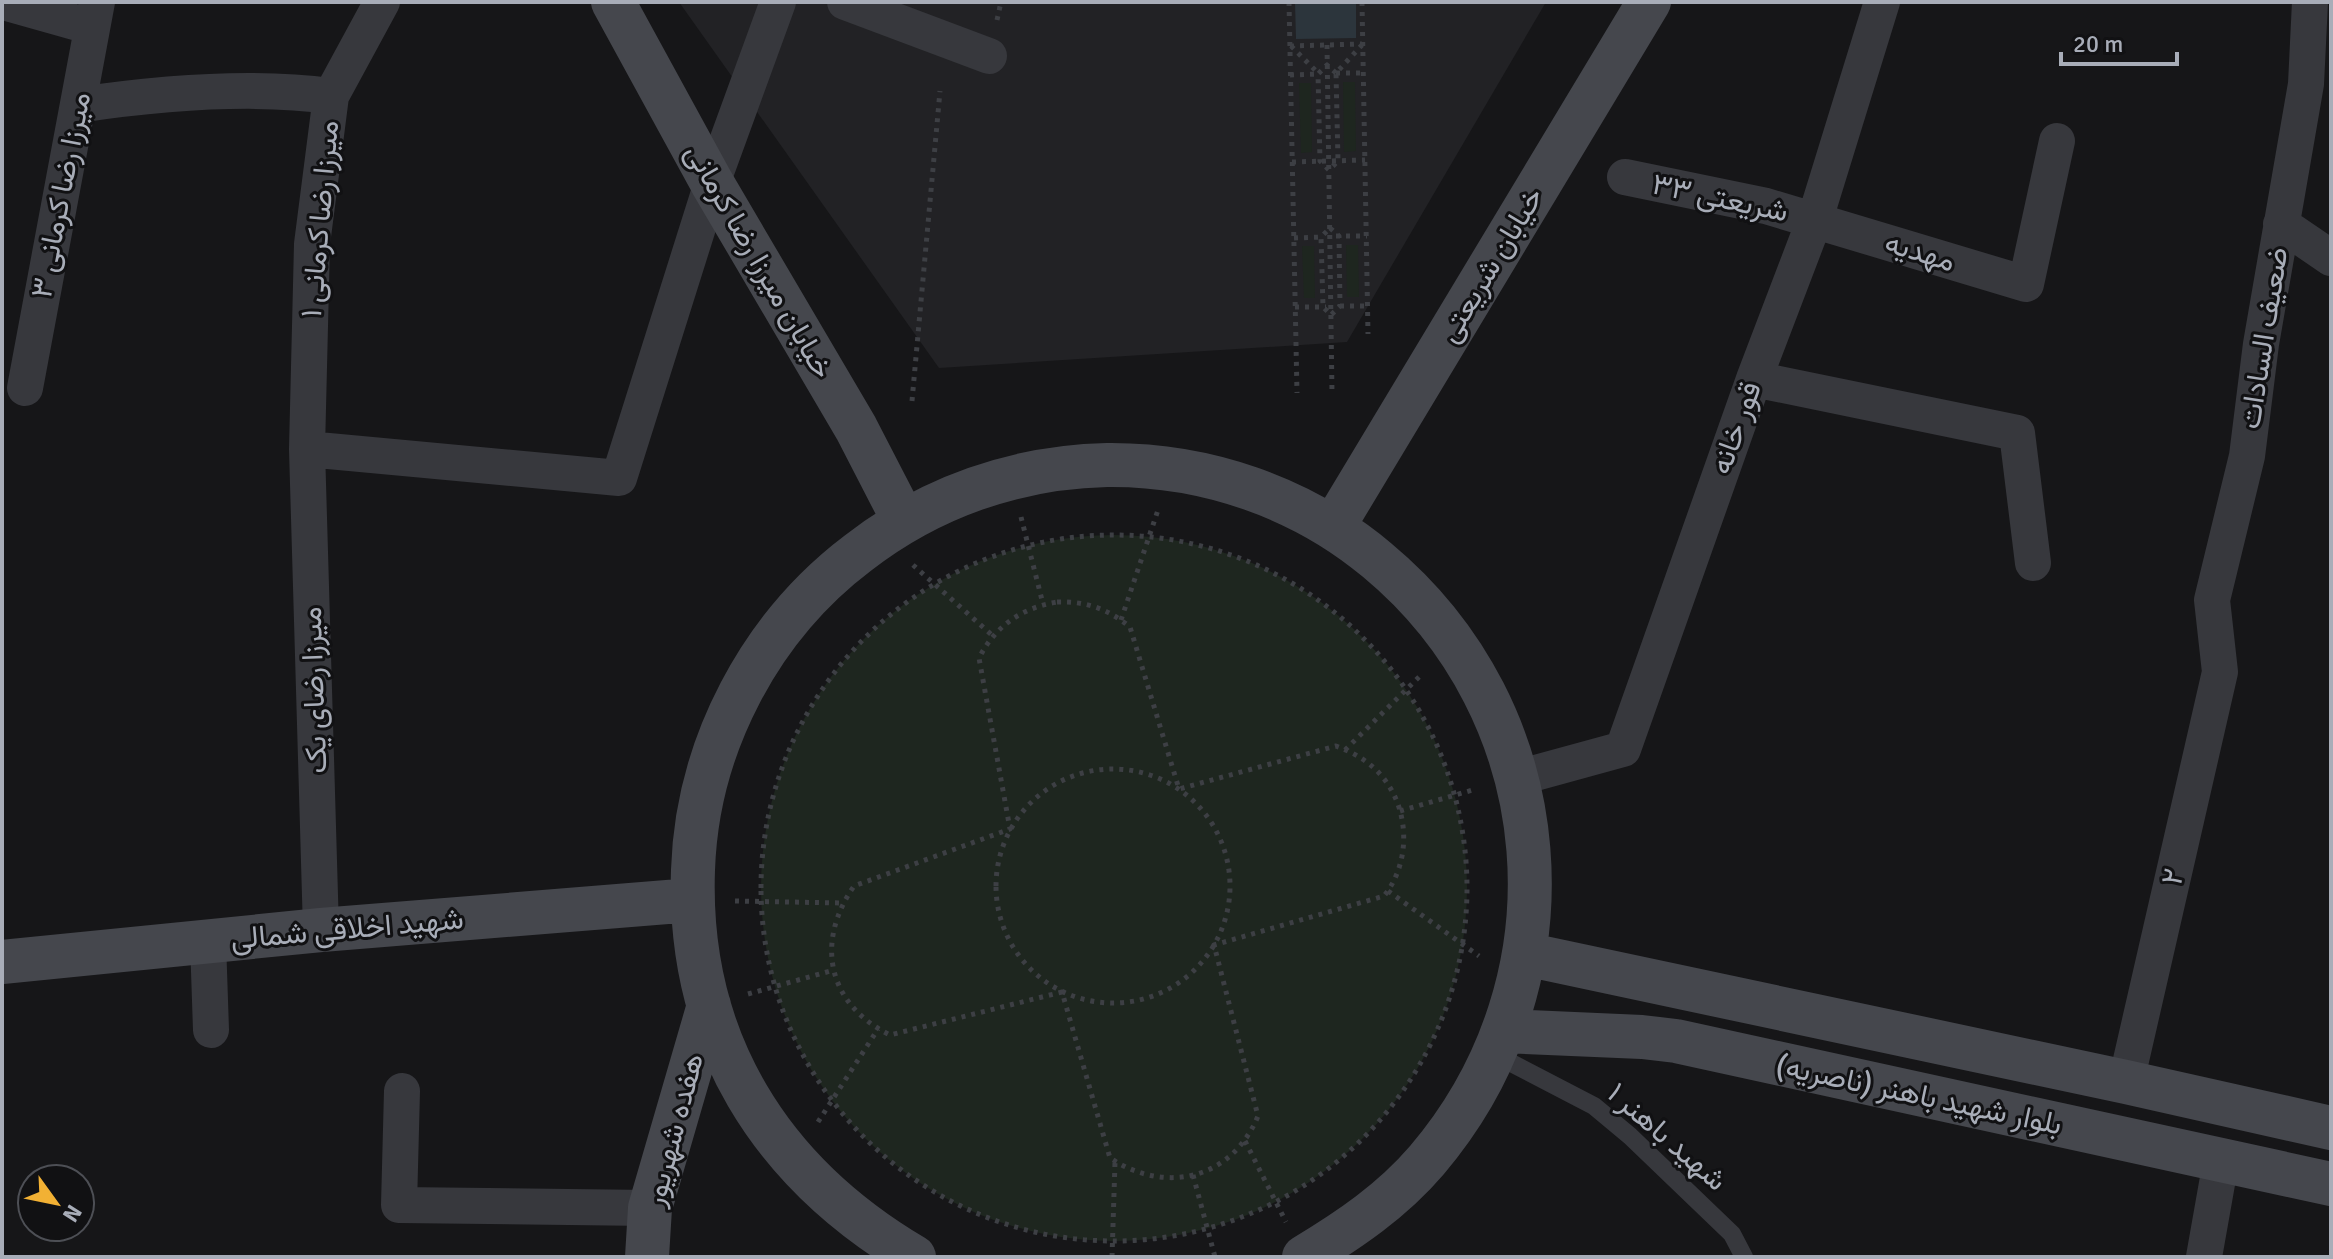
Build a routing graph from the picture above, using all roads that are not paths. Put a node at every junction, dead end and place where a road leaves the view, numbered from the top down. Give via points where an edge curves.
1 (3, 2) edge
2 (382, 2) edge
3 (613, 2) edge
4 (778, 2) edge
5 (845, 2) edge
6 (1649, 2) edge
7 (1882, 2) edge
8 (94, 14) edge
9 (2317, 26) edge
10 (989, 56) dead end
11 (331, 96) junction
12 (78, 105) junction
13 (2057, 141) dead end
14 (1625, 177) dead end
15 (712, 183) junction
16 (1815, 219) junction
17 (2281, 224) junction
18 (2331, 258) edge
19 (1754, 379) junction
20 (25, 388) dead end
21 (307, 449) junction
22 (1333, 527) junction
23 (893, 528) junction
24 (2033, 563) dead end
25 (2220, 672) joint
26 (1517, 778) junction
27 (692, 900) junction
28 (321, 930) junction
29 (208, 941) junction
30 (2, 962) edge
31 (1521, 970) junction
32 (709, 1005) junction
33 (211, 1030) dead end
34 (1499, 1043) junction
35 (2126, 1082) junction
36 (402, 1091) dead end
37 (2331, 1128) edge
38 (2221, 1161) junction
39 (2331, 1184) edge
40 (650, 1208) junction
41 (1297, 1243) edge
42 (647, 1257) edge
43 (914, 1257) edge
44 (1744, 1257) edge
45 (2204, 1257) edge

1 - 8 street
2 - 11 street, میرزا رضا کرمانی ۱
3 - 15 main road, خیابان میرزا رضا کرمانی
4 - 15 street
5 - 10 street
6 - 22 main road, خیابان شریعتی
7 - 16 street, قور خانه
8 - 12 street, میرزا رضا کرمانی ۳
9 - 17 street, ضعیف السادات
11 - 12 street via 156,94
11 - 21 street, میرزا رضا کرمانی ۱ via 312,244
12 - 20 street, میرزا رضا کرمانی ۳
13 - 16 street, مهدیه via 2026,284
14 - 16 street, شریعتی ۳۳
15 - 21 street via 619,478
15 - 23 main road, خیابان میرزا رضا کرمانی via 856,428
16 - 19 street, قور خانه
17 - 18 street
17 - 25 street, ضعیف السادات via 2247,456 2212,600
19 - 24 street via 2017,433
19 - 26 street, قور خانه via 1623,749
21 - 28 street, میرزا رضای یک
22 - 23 main road via 1256,490 1214,477 1131,465 1011,478 938,503
22 - 26 main road via 1400,579 1454,642 1492,708
23 - 27 main road via 838,568 800,605 739,693 702,794 693,846
25 - 35 street, ۲
26 - 31 main road via 1530,866
27 - 28 main road, شهید اخلاقی شمالی
27 - 32 main road
28 - 29 main road, شهید اخلاقی شمالی
29 - 30 main road, شهید اخلاقی شمالی
29 - 33 street
31 - 34 main road
31 - 35 main road, بلوار شهید باهنر (ناصریه)
32 - 40 main road, هفده شهریور
32 - 43 main road via 734,1072 771,1133 829,1197
34 - 38 main road, بلوار شهید باهنر (ناصریه) via 1642,1037 1676,1041
34 - 41 main road via 1456,1122 1425,1162 1348,1231
34 - 44 lane, شهید باهنر ۱ via 1630,1136 1732,1234
35 - 37 main road, بلوار شهید باهنر (ناصریه)
36 - 40 street via 399,1205
38 - 39 main road, بلوار شهید باهنر (ناصریه)
38 - 45 street
40 - 42 main road, هفده شهریور

